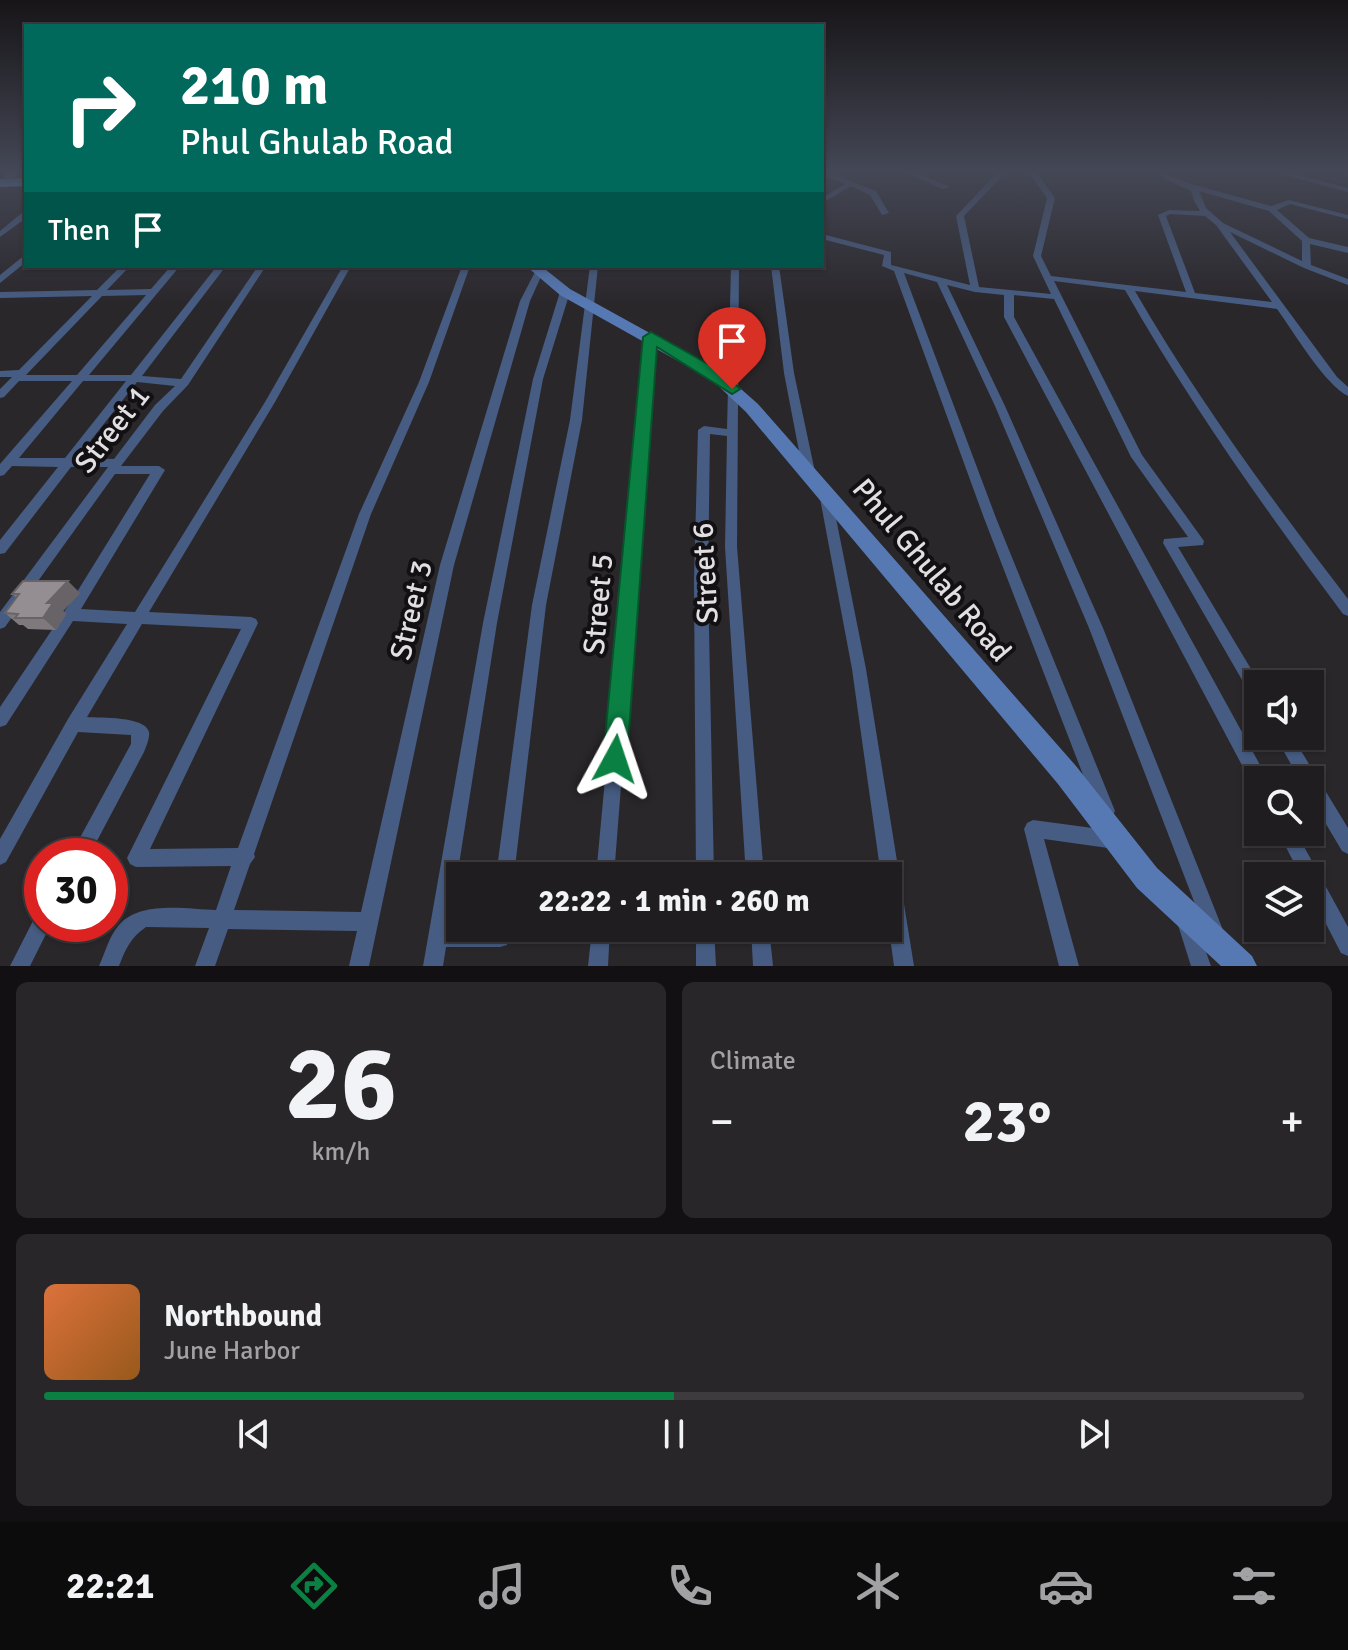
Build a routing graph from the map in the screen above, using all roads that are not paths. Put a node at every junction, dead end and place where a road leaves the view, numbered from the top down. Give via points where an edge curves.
1 (961, 215) edge
2 (1047, 215) edge
3 (1162, 215) edge
4 (1207, 215) edge
5 (1279, 215) edge
6 (24, 216) edge
7 (1219, 223) junction
8 (0, 235) edge
9 (824, 237) edge
10 (1306, 240) junction
11 (1348, 250) edge
12 (24, 259) edge
13 (0, 264) edge
14 (1307, 266) junction
15 (124, 268) edge
16 (174, 268) edge
17 (220, 268) edge
18 (261, 268) edge
19 (346, 268) edge
20 (465, 268) edge
21 (594, 268) edge
22 (735, 268) edge
23 (775, 268) edge
24 (536, 269) edge
25 (898, 270) junction
26 (1048, 278) junction
27 (0, 280) edge
28 (941, 281) junction
29 (1348, 282) edge
30 (1128, 287) junction
31 (975, 289) junction
32 (154, 292) junction
33 (565, 292) junction
34 (1009, 292) junction
35 (101, 293) junction
36 (1191, 294) junction
37 (0, 295) edge
38 (1057, 297) junction
39 (591, 305) junction
40 (1279, 306) junction
41 (651, 337) junction
42 (0, 374) edge
43 (19, 376) junction
44 (132, 378) junction
45 (80, 379) junction
46 (184, 383) junction
47 (732, 389) junction
48 (1348, 393) edge
49 (0, 395) edge
50 (732, 433) junction
51 (70, 462) junction
52 (114, 466) junction
53 (4, 467) edge
54 (809, 472) junction
55 (824, 490) junction
56 (0, 549) edge
57 (1348, 610) edge
58 (70, 615) junction
59 (138, 620) junction
60 (0, 623) edge
61 (1244, 670) edge
62 (0, 720) edge
63 (74, 724) junction
64 (1251, 766) edge
65 (1324, 805) edge
66 (89, 838) edge
67 (1118, 841) junction
68 (1348, 845) edge
69 (1294, 846) edge
70 (0, 856) edge
71 (246, 857) junction
72 (507, 862) edge
73 (606, 862) edge
74 (705, 862) edge
75 (754, 862) edge
76 (1182, 910) junction
77 (225, 917) junction
78 (369, 922) junction
79 (439, 937) junction
80 (446, 937) edge
81 (33, 942) edge
82 (595, 942) edge
83 (705, 942) edge
84 (761, 942) edge
85 (1220, 946) junction
86 (1348, 946) edge
87 (20, 966) edge
88 (109, 966) edge
89 (205, 966) edge
90 (359, 966) edge
91 (433, 966) edge
92 (598, 966) edge
93 (706, 966) edge
94 (763, 966) edge
95 (904, 966) edge
96 (1069, 966) edge
97 (1201, 966) edge
98 (1242, 966) edge

1 - 31 street
2 - 26 street via 1037,256
3 - 36 street
4 - 7 street
5 - 10 street
6 - 8 street
7 - 14 street
7 - 40 street
9 - 25 street via 888,254 886,266
10 - 11 street
10 - 14 street
12 - 13 street
12 - 27 street
14 - 29 street
15 - 35 street
16 - 32 street
17 - 44 street
18 - 46 street, Street 1
19 - 59 street
20 - 71 street via 424,382 365,514
21 - 39 street
22 - 47 street, Street 6
23 - 54 street
24 - 33 street, Phul Ghulab Road
24 - 78 street, Street 3 via 447,565
25 - 28 street
25 - 67 street
26 - 30 street
26 - 38 street
28 - 31 street
28 - 85 street via 1096,628
30 - 36 street
30 - 57 street via 1217,430
31 - 34 street
32 - 35 street
32 - 45 street
33 - 39 street, Phul Ghulab Road
33 - 79 street via 538,379 490,623
34 - 38 street
34 - 64 street via 1009,317
35 - 37 street
35 - 43 street
36 - 40 street
38 - 61 street via 1137,457 1198,541 1169,543
39 - 41 street, Phul Ghulab Road
39 - 72 street via 576,420 539,605
40 - 48 street
41 - 47 street, Phul Ghulab Road
41 - 73 street, Street 5
42 - 43 street
43 - 45 street
43 - 49 street
44 - 45 street
44 - 46 street
44 - 51 street
45 - 53 street
46 - 52 street, Street 1
47 - 50 street, Street 6
47 - 54 street, Phul Ghulab Road
50 - 74 street via 704,430
50 - 75 street, Street 6 via 731,547
51 - 52 street
51 - 53 street
51 - 56 street
52 - 58 street via 159,470
52 - 60 street, Street 1
54 - 55 street, Phul Ghulab Road
55 - 67 street, Phul Ghulab Road
55 - 95 street via 859,669
58 - 59 street
58 - 62 street
59 - 63 street
59 - 71 street via 251,623 136,858
63 - 66 street via 134,728 141,733
63 - 70 street
65 - 68 street
67 - 76 street, Phul Ghulab Road
67 - 96 street via 1033,829
69 - 86 street
71 - 77 street
76 - 85 street, Phul Ghulab Road
76 - 97 street
77 - 78 street
77 - 88 street via 146,918 133,923 123,931
77 - 89 street
78 - 90 street, Street 3
79 - 80 street
79 - 91 street
81 - 87 street
82 - 92 street
83 - 93 street
84 - 94 street
85 - 98 street, Phul Ghulab Road

